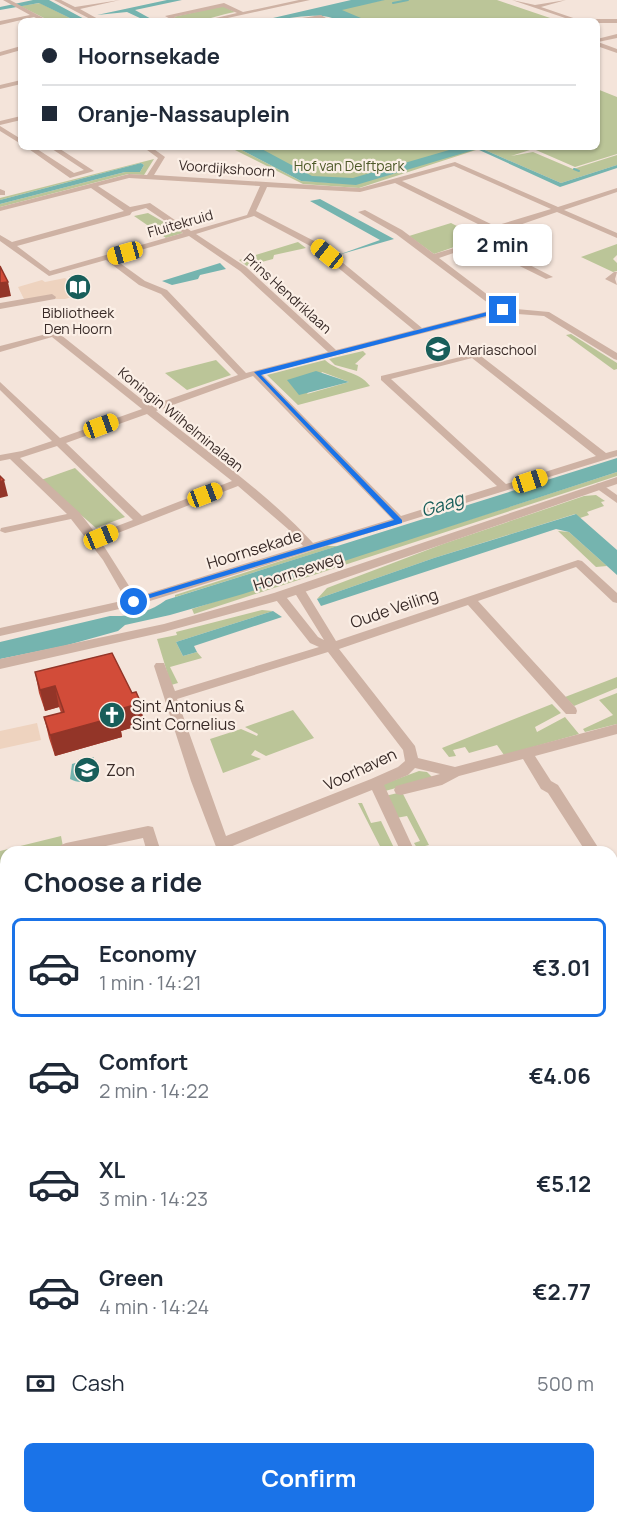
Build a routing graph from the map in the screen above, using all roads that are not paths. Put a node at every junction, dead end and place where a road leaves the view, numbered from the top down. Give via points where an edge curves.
1 (57, 0) edge
2 (117, 0) edge
3 (306, 0) edge
4 (515, 0) edge
5 (563, 0) edge
6 (9, 2) edge
7 (535, 6) junction
8 (74, 9) junction
9 (244, 14) junction
10 (35, 15) junction
11 (40, 18) edge
12 (92, 18) edge
13 (172, 18) edge
14 (222, 18) edge
15 (308, 18) edge
16 (323, 18) edge
17 (570, 18) edge
18 (1, 21) edge
19 (600, 21) edge
20 (617, 21) edge
21 (18, 28) edge
22 (617, 35) edge
23 (600, 36) edge
24 (600, 41) edge
25 (600, 43) edge
26 (18, 46) edge
27 (18, 47) edge
28 (0, 48) edge
29 (617, 51) edge
30 (0, 54) edge
31 (18, 76) edge
32 (0, 83) edge
33 (18, 83) edge
34 (18, 119) edge
35 (10, 121) junction
36 (0, 123) edge
37 (18, 125) edge
38 (0, 128) edge
39 (18, 140) edge
40 (34, 150) edge
41 (57, 150) edge
42 (151, 150) edge
43 (149, 177) junction
44 (395, 180) junction
45 (265, 184) junction
46 (92, 185) junction
47 (615, 191) edge
48 (0, 209) edge
49 (559, 209) junction
50 (128, 211) junction
51 (253, 212) junction
52 (362, 212) dead end
53 (191, 234) junction
54 (617, 236) edge
55 (0, 237) edge
56 (10, 245) junction
57 (433, 257) junction
58 (108, 258) junction
59 (614, 275) edge
60 (549, 277) dead end
61 (617, 283) edge
62 (52, 297) dead end
63 (0, 306) edge
64 (503, 310) junction
65 (82, 326) dead end
66 (419, 330) junction
67 (54, 334) junction
68 (0, 349) edge
69 (335, 354) junction
70 (617, 357) edge
71 (256, 374) junction
72 (244, 376) junction
73 (0, 385) edge
74 (148, 410) junction
75 (57, 442) junction
76 (617, 453) edge
77 (12, 456) junction
78 (0, 458) edge
79 (604, 458) junction
80 (617, 480) edge
81 (239, 482) junction
82 (600, 486) junction
83 (505, 488) junction
84 (617, 500) edge
85 (76, 515) junction
86 (140, 520) junction
87 (400, 521) junction
88 (5, 530) dead end
89 (96, 538) junction
90 (311, 548) junction
91 (299, 590) junction
92 (279, 596) junction
93 (617, 599) edge
94 (470, 600) junction
95 (134, 602) junction
96 (0, 632) edge
97 (331, 647) junction
98 (0, 664) edge
99 (160, 666) dead end
100 (170, 697) junction
101 (571, 711) dead end
102 (617, 729) edge
103 (526, 753) junction
104 (412, 762) junction
105 (455, 772) junction
106 (376, 783) junction
107 (401, 790) dead end
108 (80, 846) edge
109 (152, 846) edge
110 (223, 846) edge
111 (229, 846) edge
112 (405, 846) edge
113 (590, 846) edge

1 - 8 street
2 - 8 street
3 - 9 street
4 - 7 street
5 - 7 street
6 - 10 street
7 - 17 street
8 - 12 street
9 - 13 street via 224,5 168,16
9 - 14 street
10 - 11 street
10 - 18 street
15 - 16 street
18 - 21 street
19 - 20 street
22 - 23 street
22 - 24 street
25 - 29 street
26 - 28 street
27 - 30 street
31 - 32 street
32 - 33 street
34 - 35 street
35 - 36 street
35 - 37 street
38 - 39 street
40 - 41 street via 73,176 90,171
42 - 43 street via 162,157
43 - 45 street, Voordijkshoorn
43 - 46 street, Voordijkshoorn via 124,177
44 - 45 street, Voordijkshoorn via 360,190
44 - 49 street, Voordijkshoorn via 444,165 463,165
44 - 49 street via 493,228
45 - 51 street
46 - 48 street, Voordijkshoorn
46 - 50 street
47 - 49 street
49 - 54 street, Voordijkshoorn
50 - 53 street, Prins Hendriklaan via 147,205
50 - 56 street
51 - 53 street, Fluitekruid
51 - 66 street via 317,246
52 - 57 street
53 - 58 street, Fluitekruid
53 - 69 street, Prins Hendriklaan via 243,269
55 - 56 street
56 - 58 street, Fluitekruid via 49,274
57 - 60 street via 478,242
57 - 64 street
58 - 72 street via 142,283 164,292
59 - 61 street via 609,279
62 - 63 street
64 - 66 street
64 - 70 street via 546,314
65 - 67 street
66 - 69 street
67 - 68 street
67 - 74 street, Koningin Wilhelminalaan
69 - 71 street
71 - 72 street
71 - 87 street
72 - 74 street
73 - 75 street
74 - 75 street
74 - 81 street, Koningin Wilhelminalaan
75 - 77 street
75 - 86 street
76 - 79 street, Hoornsekade
77 - 78 street
77 - 85 street
79 - 83 street, Hoornsekade
79 - 83 street via 474,355 384,378
80 - 82 street, Hoornseweg
81 - 86 street
81 - 90 street, Koningin Wilhelminalaan
82 - 84 street
82 - 91 street, Hoornseweg
83 - 87 street, Hoornsekade
85 - 88 street
85 - 89 street
86 - 89 street
87 - 90 street, Hoornsekade
89 - 95 street
90 - 95 street, Hoornsekade
91 - 92 street, Hoornseweg
91 - 97 street, Voorhaven via 330,638
92 - 97 street, Voorhaven via 314,640
92 - 98 street, Hoornseweg via 164,628
93 - 94 street, Oude Veiling via 578,563
94 - 97 street, Oude Veiling
94 - 101 street
95 - 96 street, Hoornsekade
97 - 100 street, Oude Veiling
97 - 104 street, Voorhaven via 410,749
99 - 100 street
100 - 110 street
102 - 103 street
103 - 105 street
103 - 113 street
104 - 105 street
104 - 106 street, Voorhaven via 403,771
105 - 107 street
106 - 111 street, Voorhaven
106 - 112 street
108 - 109 street via 148,831

